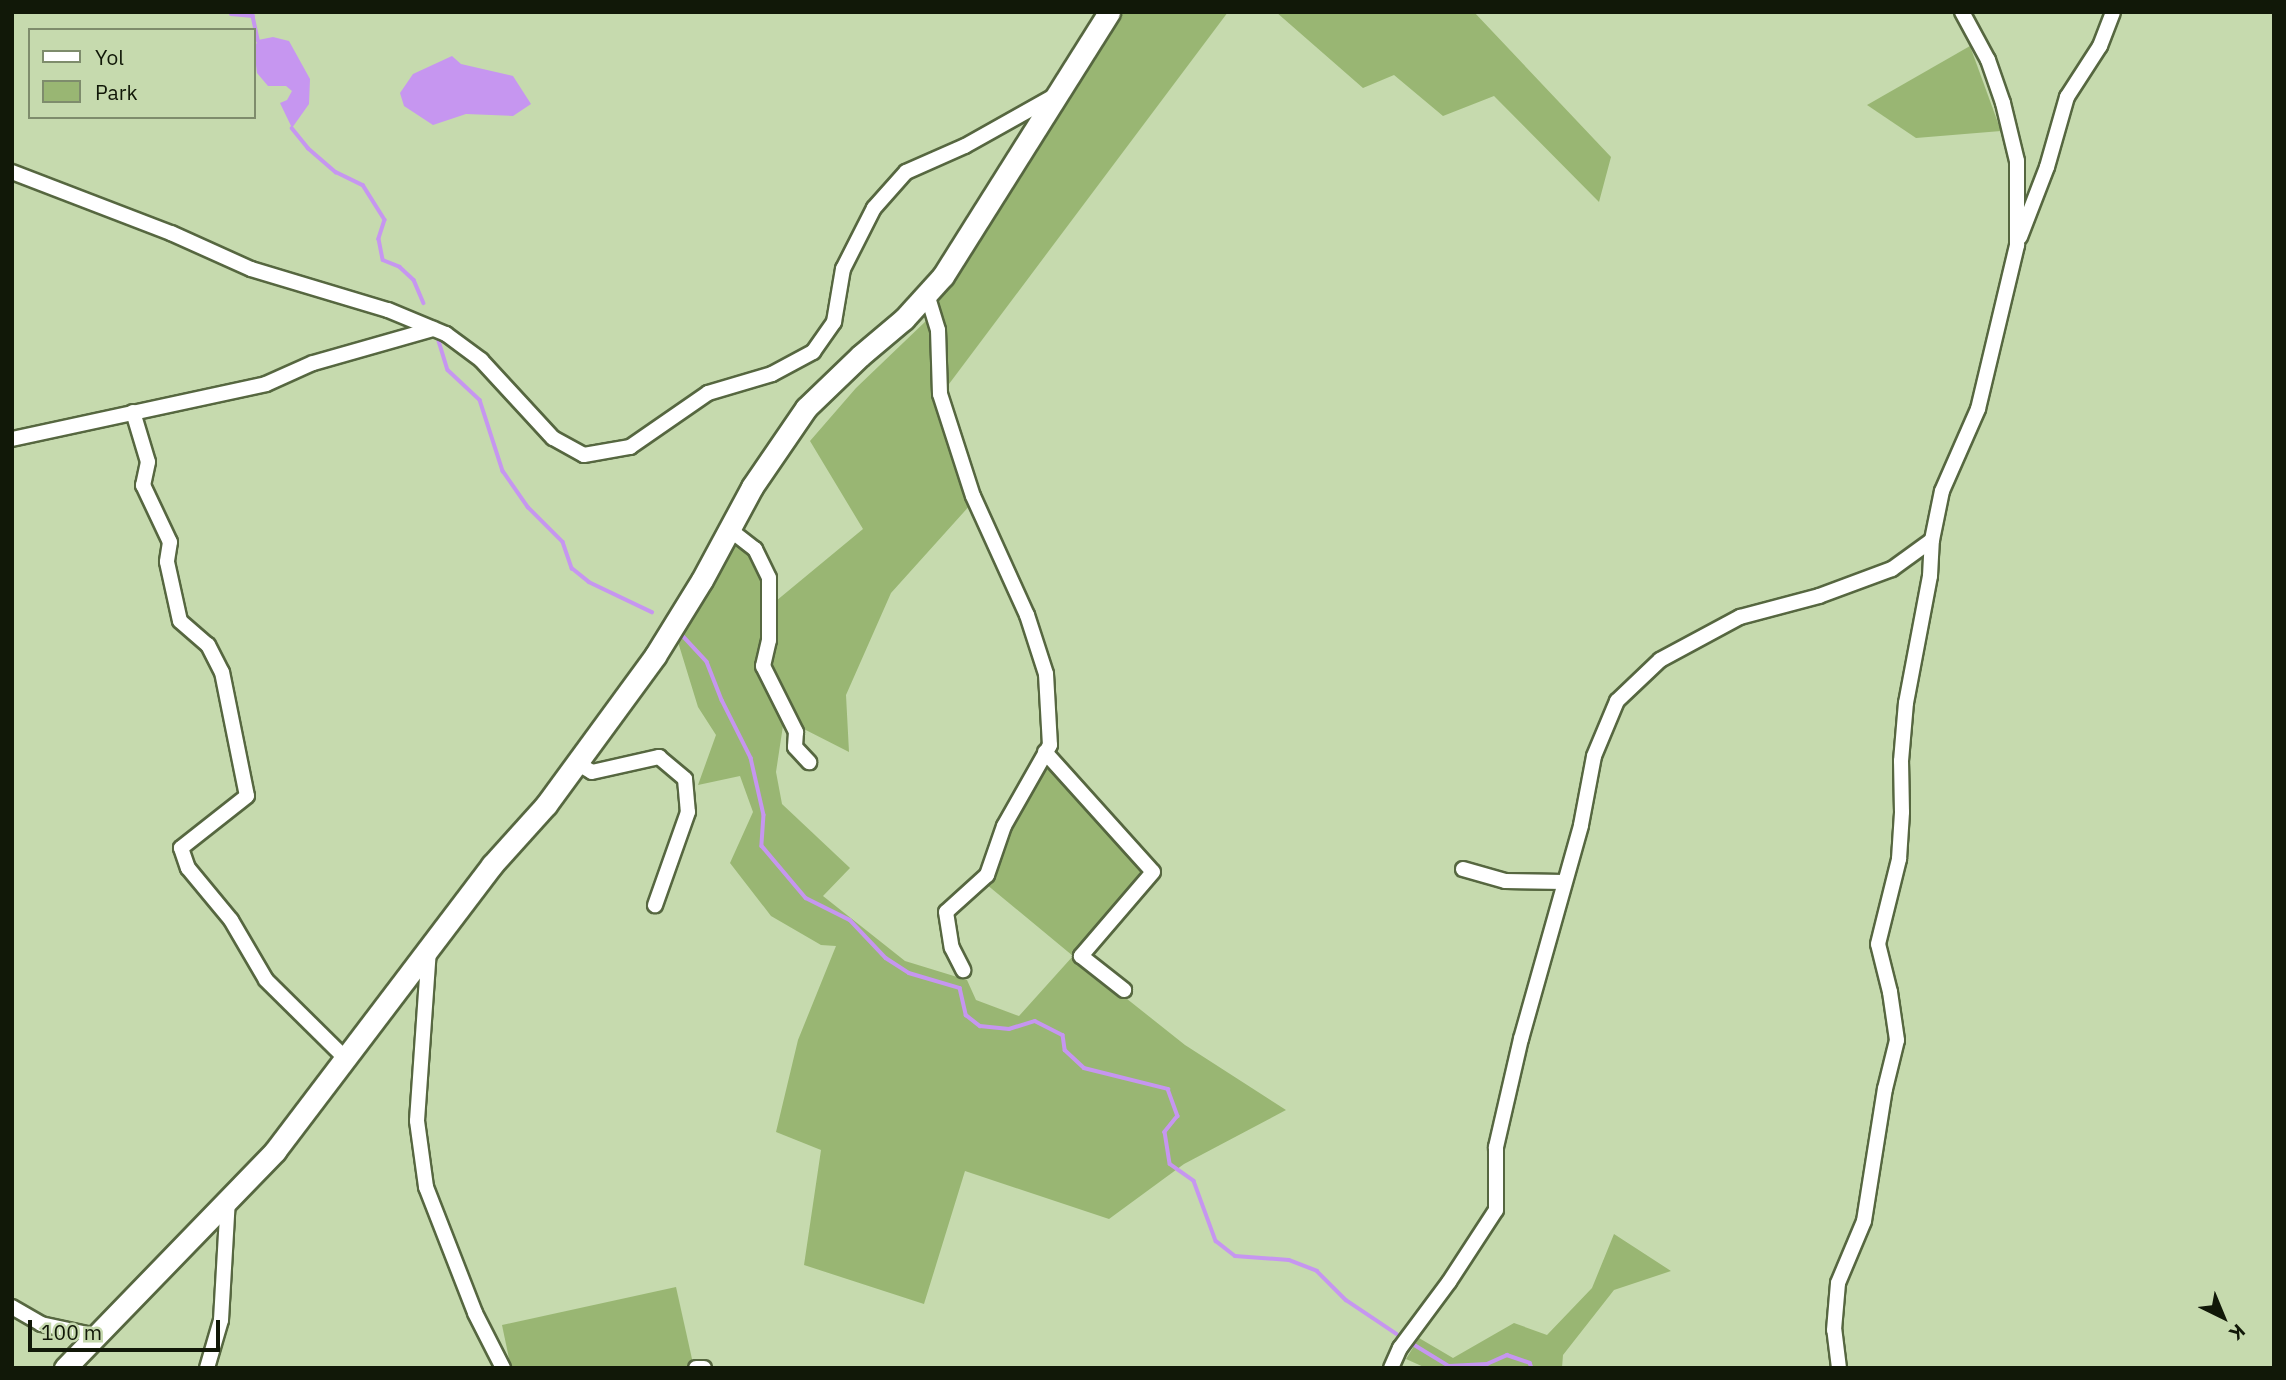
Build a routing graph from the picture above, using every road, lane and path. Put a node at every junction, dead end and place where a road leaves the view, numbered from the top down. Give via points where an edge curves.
1 (1109, 12) edge
2 (1962, 12) edge
3 (2113, 12) edge
4 (1058, 93) junction
5 (12, 172) edge
6 (2017, 244) junction
7 (927, 294) junction
8 (433, 329) junction
9 (133, 412) junction
10 (12, 439) edge
11 (729, 529) junction
12 (1932, 540) junction
13 (1045, 752) junction
14 (809, 762) dead end
15 (577, 763) junction
16 (1463, 869) dead end
17 (1564, 881) junction
18 (655, 905) dead end
19 (429, 949) junction
20 (963, 970) dead end
21 (1124, 990) dead end
22 (346, 1060) junction
23 (228, 1198) junction
24 (12, 1307) edge
25 (96, 1336) junction
26 (65, 1368) edge
27 (207, 1368) edge
28 (503, 1368) edge
29 (696, 1368) edge
30 (704, 1368) edge
31 (1391, 1368) edge
32 (1839, 1368) edge

1 - 4 street
2 - 6 street via 1988,60 2017,161
3 - 6 street via 2100,46 2067,97 2047,167
4 - 7 street via 943,276
4 - 8 street via 965,146 906,172 873,208 844,269 834,322 813,352 772,374 708,393 630,447 584,455 553,438 481,360
5 - 8 street via 251,269 388,310
6 - 12 street via 1978,409 1942,491
7 - 11 street via 806,408
7 - 13 street via 938,330 940,394 973,496 1027,615 1046,674 1050,745
8 - 9 street via 313,363 266,384
9 - 10 street
9 - 22 street via 148,461 143,485 170,542 167,562 180,621 208,645 222,673 247,796 181,848 188,868 231,920 267,980
11 - 14 street via 755,549 769,578 769,640 763,666 796,732 795,747
11 - 15 street via 655,656
12 - 17 street via 1892,569 1819,596 1740,617 1661,660 1617,701 1594,756
12 - 32 street via 1930,576 1906,703 1899,859 1878,944 1897,1040 1864,1221 1838,1283 1834,1330
13 - 20 street via 1004,826 987,875 946,912 952,948
13 - 21 street via 1153,872 1081,956
15 - 18 street via 592,772 659,757 685,779 688,812
15 - 19 street
16 - 17 street via 1505,881
17 - 31 street via 1496,1147 1496,1210 1400,1348
19 - 22 street
19 - 28 street via 417,1121 426,1187 475,1314
22 - 23 street via 275,1151
23 - 25 street
23 - 27 street via 221,1320
24 - 25 street via 41,1324
25 - 26 street
29 - 30 street

